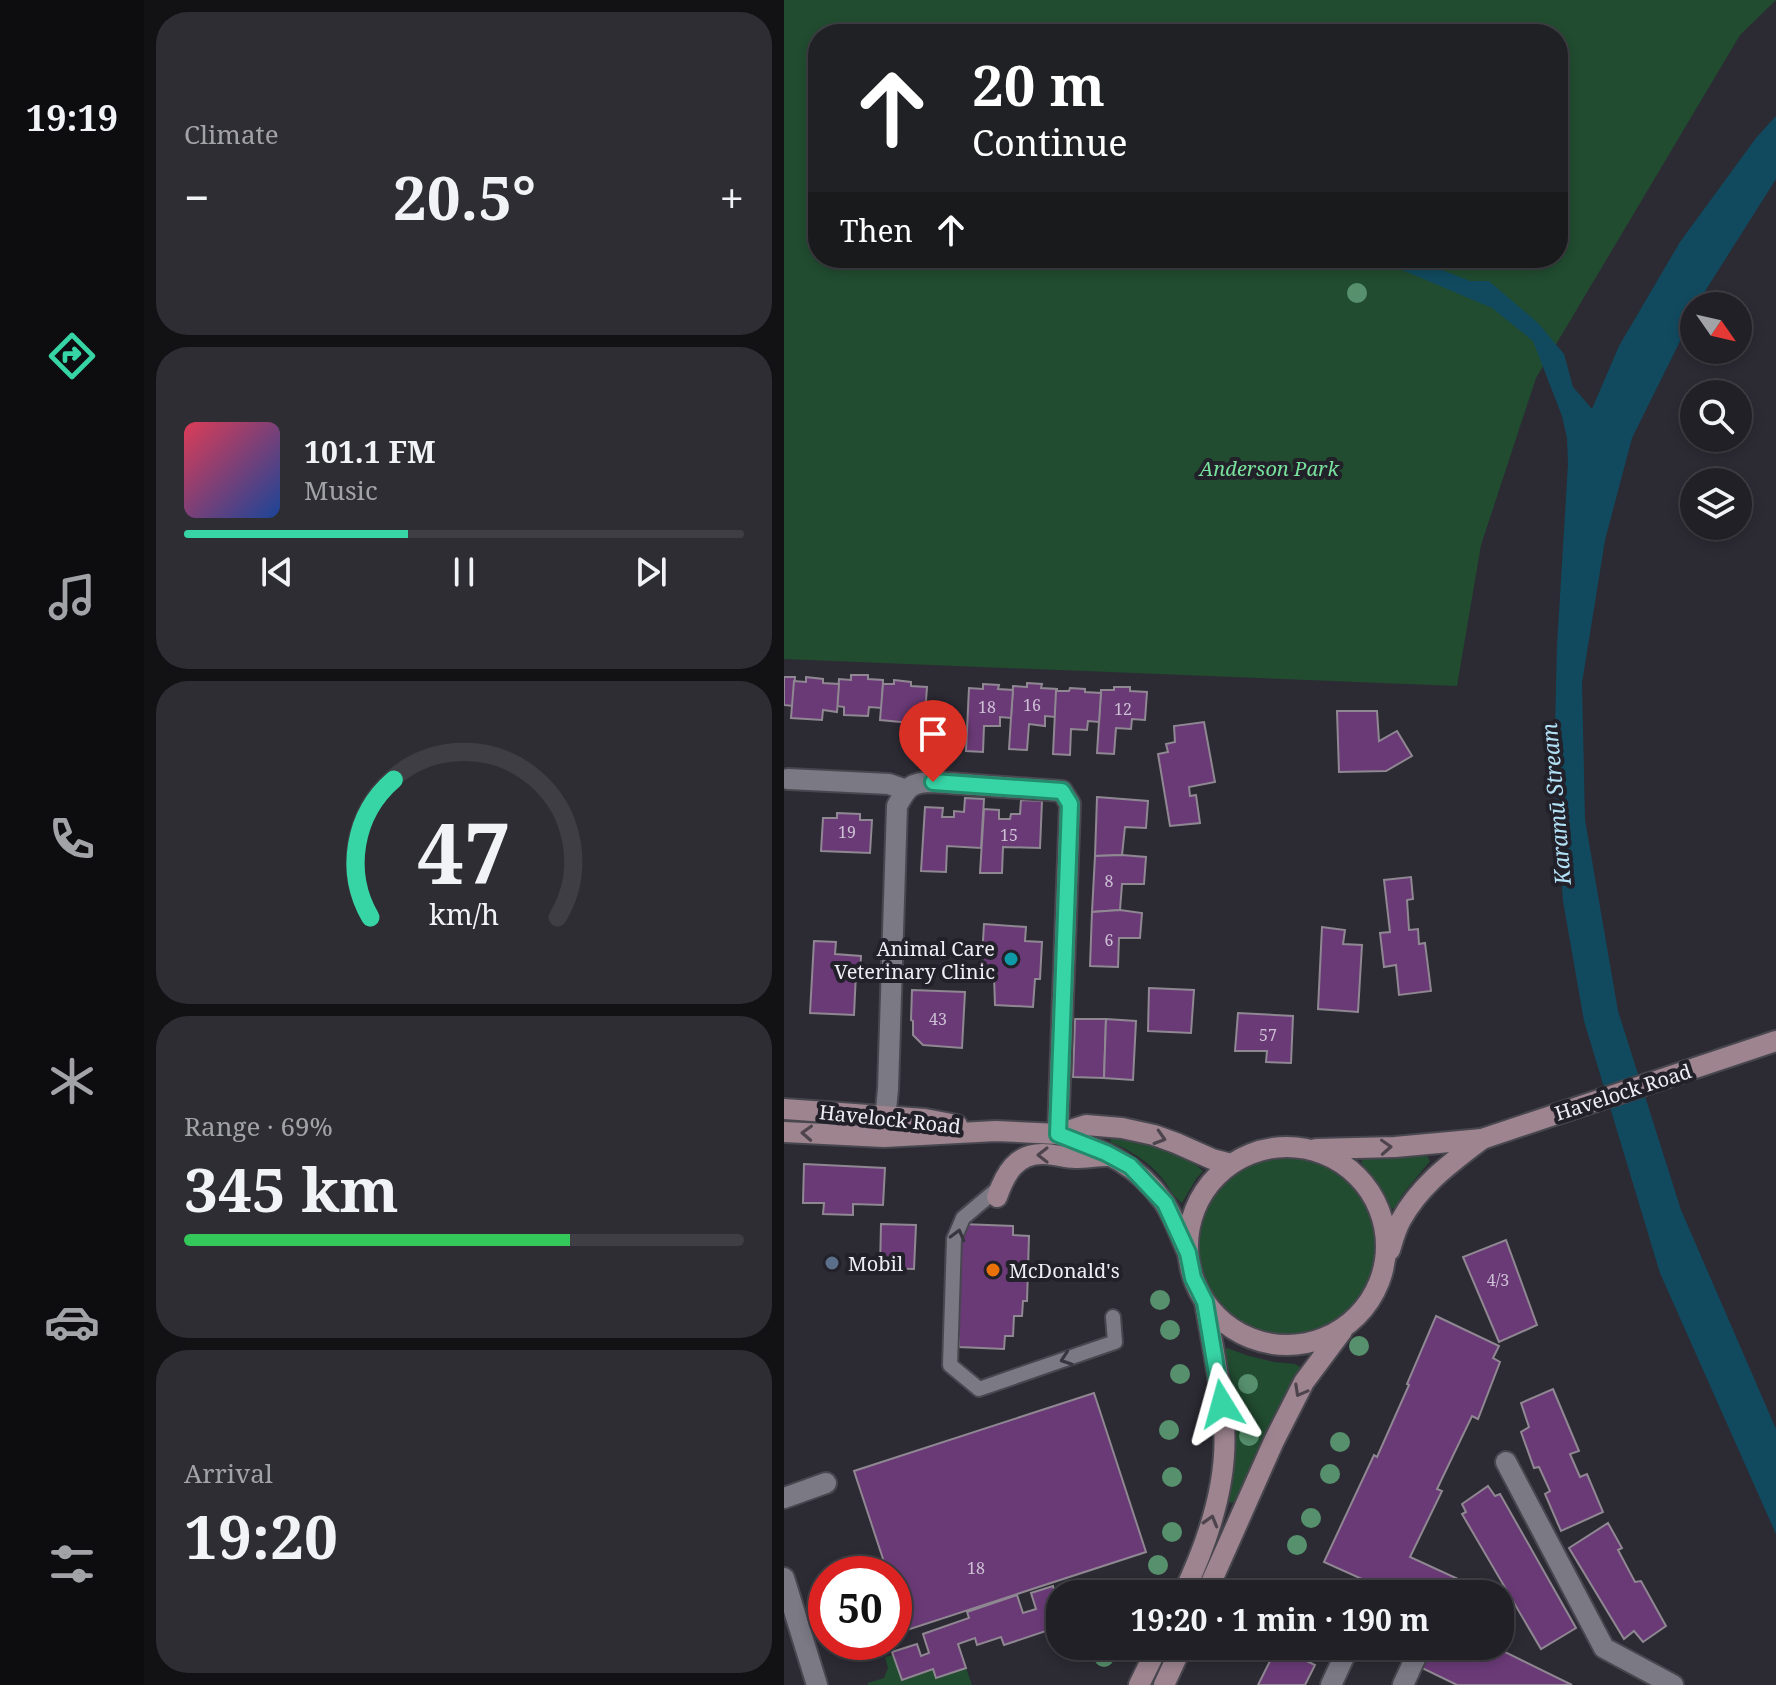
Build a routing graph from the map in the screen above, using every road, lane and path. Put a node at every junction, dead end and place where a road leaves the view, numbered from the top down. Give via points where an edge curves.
1 (788, 779) dead end
2 (906, 790) junction
3 (1769, 1044) edge
4 (784, 1109) edge
5 (885, 1127) junction
6 (784, 1132) edge
7 (1058, 1134) junction
8 (1482, 1139) junction
9 (1308, 1149) junction
10 (1111, 1155) junction
11 (1231, 1164) junction
12 (996, 1194) joint
13 (1188, 1253) junction
14 (1385, 1264) junction
15 (1205, 1302) junction
16 (1113, 1317) dead end
17 (1345, 1327) junction
18 (1506, 1462) dead end
19 (826, 1483) dead end
20 (784, 1498) edge
21 (784, 1578) edge
22 (1189, 1580) edge
23 (1212, 1580) edge
24 (1151, 1660) edge
25 (1176, 1660) edge
26 (1343, 1660) edge
27 (1414, 1660) edge
28 (817, 1685) edge
29 (1139, 1685) edge
30 (1164, 1685) edge
31 (1331, 1685) edge
32 (1403, 1685) edge
33 (1673, 1685) edge

1 - 2 street via 889,784
2 - 5 street via 897,806
2 - 7 street via 918,782 933,782 1062,791 1070,804
3 - 8 main road, Havelock Road
4 - 5 main road, Havelock Road
5 -> 6 main road, Havelock Road
5 - 7 main road, Havelock Road via 925,1119
7 - 10 main road, Havelock Road
7 -> 11 main road, Havelock Road via 1086,1125 1122,1128
9 -> 8 main road, Havelock Road
8 - 14 main road, Havelock Road via 1419,1192 1399,1222
9 - 11 main road via 1258,1151
9 - 14 main road via 1354,1172 1370,1191 1387,1239
10 -> 12 main road via 1029,1155 1007,1171
10 - 13 main road, Havelock Road via 1130,1166 1165,1203
11 - 13 main road via 1199,1201
16 -> 12 lane via 1115,1342 979,1389 950,1365 954,1239 963,1218
13 - 15 main road
14 - 17 main road via 1364,1310
15 - 17 main road via 1223,1322 1270,1344 1296,1345
22 -> 15 main road via 1214,1513 1224,1429
17 -> 23 main road via 1304,1382
18 - 33 street via 1604,1648
19 - 20 street
21 - 28 street
24 - 29 main road
25 - 30 main road
26 - 31 street
27 - 32 street

